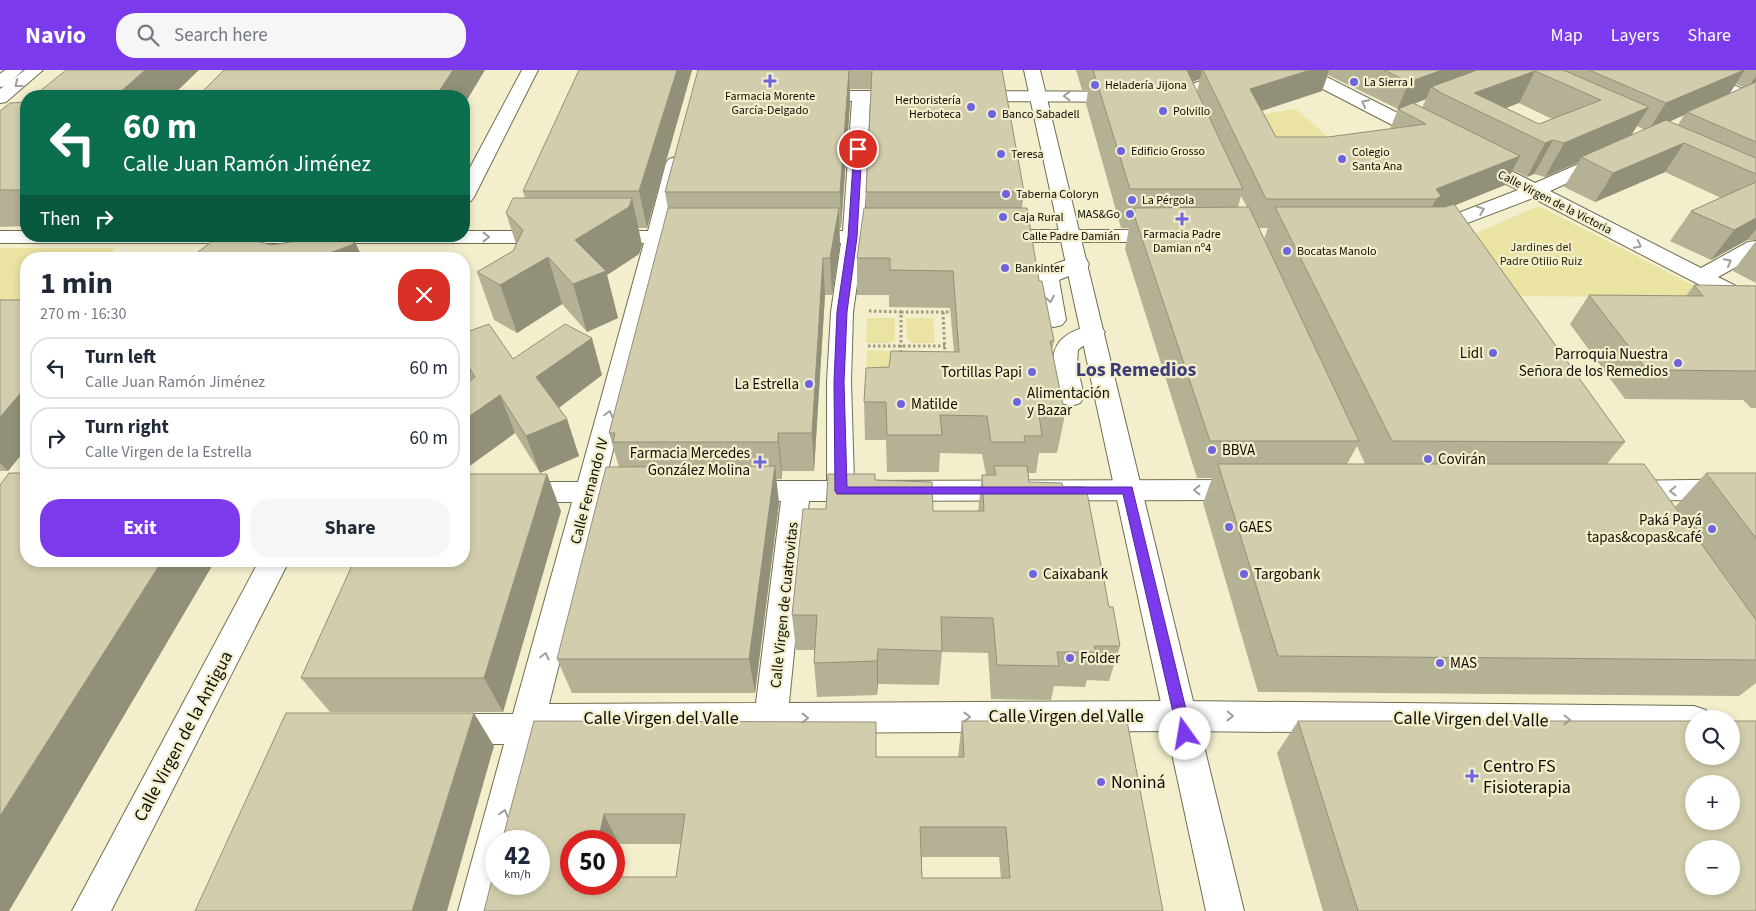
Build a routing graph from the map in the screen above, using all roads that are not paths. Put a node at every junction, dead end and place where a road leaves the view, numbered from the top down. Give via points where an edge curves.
1 (15, 70) edge
2 (35, 70) edge
3 (530, 70) edge
4 (1032, 70) edge
5 (1251, 70) edge
6 (1300, 70) edge
7 (1680, 70) edge
8 (1124, 79) edge
9 (0, 82) edge
10 (792, 96) edge
11 (861, 96) junction
12 (920, 96) edge
13 (950, 96) edge
14 (1038, 96) junction
15 (1753, 96) edge
16 (1130, 97) junction
17 (0, 98) edge
18 (1728, 104) edge
19 (1418, 110) edge
20 (1395, 119) junction
21 (683, 138) edge
22 (1621, 152) edge
23 (470, 185) edge
24 (1533, 190) junction
25 (972, 236) edge
26 (1071, 236) junction
27 (1188, 236) edge
28 (1407, 236) edge
29 (0, 237) edge
30 (20, 237) edge
31 (470, 237) edge
32 (656, 237) junction
33 (715, 237) edge
34 (784, 237) edge
35 (852, 237) junction
36 (912, 237) edge
37 (224, 242) edge
38 (297, 242) edge
39 (268, 243) edge
40 (1756, 247) edge
41 (216, 252) edge
42 (1078, 264) junction
43 (1701, 277) junction
44 (1756, 305) edge
45 (1054, 320) dead end
46 (1094, 332) junction
47 (1071, 397) dead end
48 (1613, 467) edge
49 (1756, 489) edge
50 (1128, 490) junction
51 (1274, 490) edge
52 (796, 491) junction
53 (841, 491) junction
54 (1602, 491) edge
55 (470, 492) edge
56 (589, 492) junction
57 (658, 492) edge
58 (717, 492) edge
59 (1631, 492) junction
60 (1647, 515) edge
61 (271, 567) edge
62 (1181, 716) junction
63 (771, 718) junction
64 (1685, 721) edge
65 (527, 724) junction
66 (419, 729) edge
67 (92, 911) edge
68 (478, 911) edge
69 (1225, 911) edge

1 - 9 street
2 -> 17 street
3 - 23 street
4 - 14 street
5 - 16 street via 1187,102 1170,97
20 -> 6 street, Calle Virgen de la Victoria
7 - 15 street
8 - 16 street
10 - 11 street
11 - 12 street
11 - 35 street
13 - 14 street
16 -> 14 street
14 - 26 street
15 - 18 street
19 - 20 street
20 - 24 street, Calle Virgen de la Victoria
21 - 32 street, Calle Fernando IV
22 - 24 street
28 -> 24 street via 1451,235
24 -> 43 street, Calle Virgen de la Victoria
25 - 26 street, Calle Padre Damián
26 - 27 street, Calle Padre Damián
26 - 42 street
29 - 30 street
31 -> 32 street
32 - 33 street
56 -> 32 street, Calle Fernando IV
34 - 35 street
35 - 36 street
35 - 53 street via 841,322
37 - 41 street
38 - 39 street
43 -> 40 street
42 -> 45 street via 1047,277
42 - 46 street
43 - 44 street, Calle Virgen de la Victoria
46 - 47 street via 1076,337 1067,345 1064,356
46 - 50 street
48 - 59 street
49 -> 59 street
51 -> 50 street
50 - 53 street
50 - 62 street
52 - 53 street
52 - 58 street
52 - 63 street, Calle Virgen de Cuatrovitas
54 - 59 street
55 - 56 street
56 - 57 street
65 -> 56 street, Calle Fernando IV
59 - 60 street
61 - 67 street, Calle Virgen de la Antigua
63 -> 62 street, Calle Virgen del Valle
62 -> 64 street, Calle Virgen del Valle
62 - 69 street
63 - 65 street, Calle Virgen del Valle
65 - 66 street, Calle Virgen del Valle
68 -> 65 street, Calle Fernando IV

